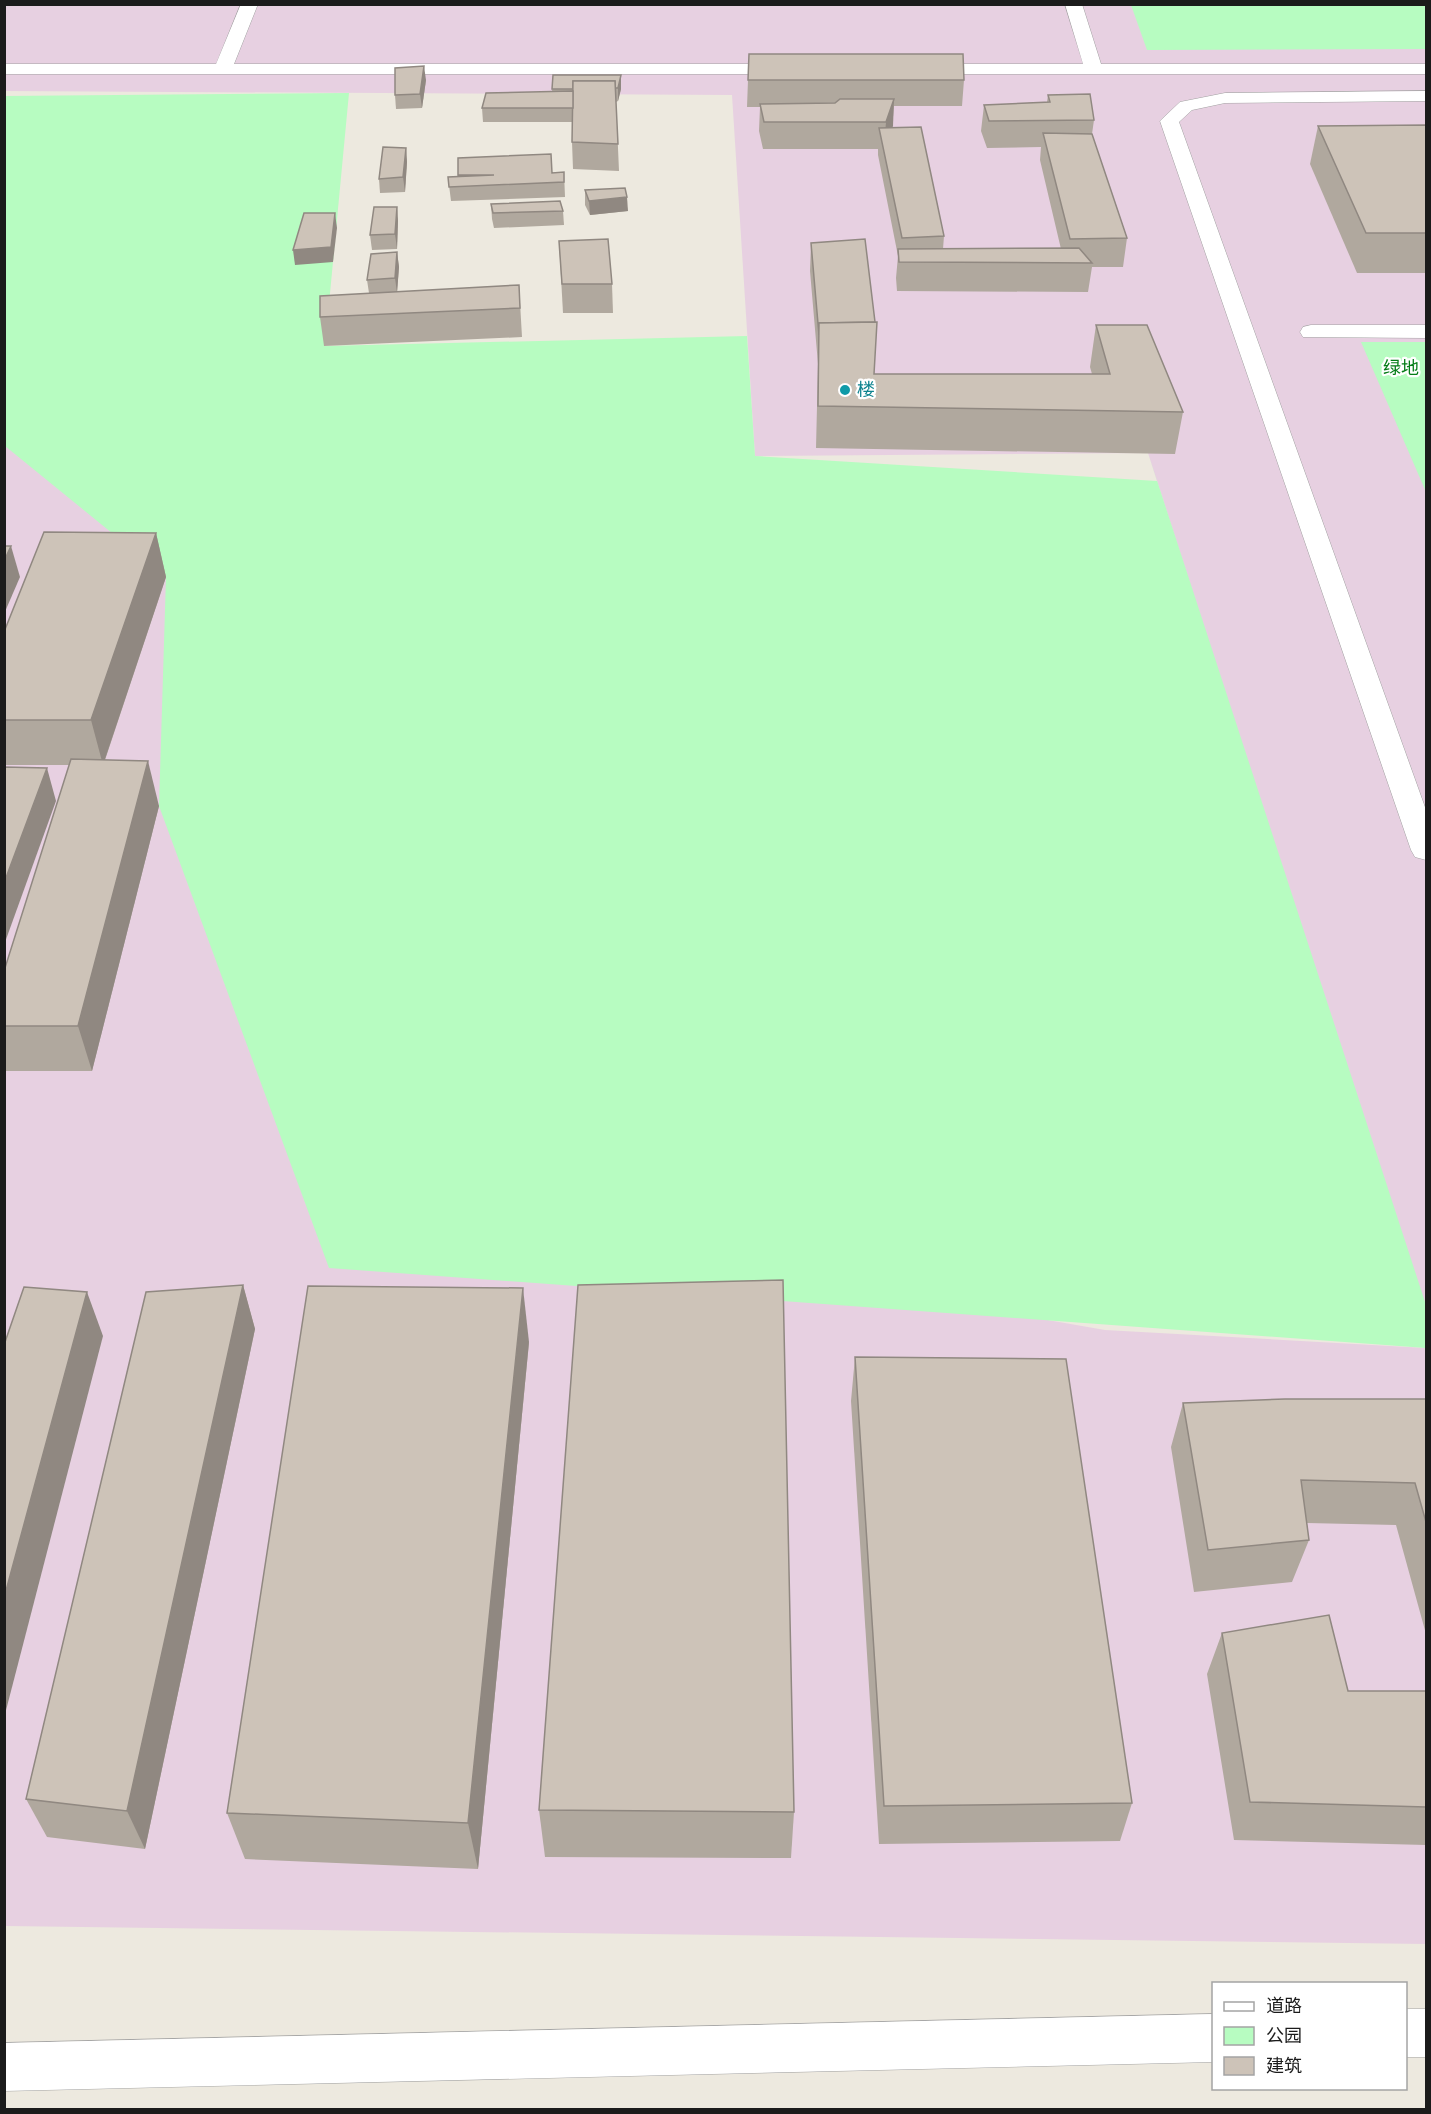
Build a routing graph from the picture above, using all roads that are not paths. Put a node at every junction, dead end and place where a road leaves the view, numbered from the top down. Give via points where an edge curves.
1 (250, 4) edge
2 (1073, 4) edge
3 (4, 69) edge
4 (223, 69) junction
5 (808, 69) edge
6 (903, 69) edge
7 (1094, 69) junction
8 (1426, 69) edge
9 (1426, 96) edge
10 (1311, 332) dead end
11 (1426, 332) edge
12 (1426, 850) edge
13 (1407, 2033) edge
14 (1426, 2033) edge
15 (1212, 2038) edge
16 (4, 2067) edge

1 - 4 street
2 - 7 street
3 - 4 street
4 - 5 street
6 - 7 street
7 - 8 street
9 - 12 street via 1225,98 1186,106 1169,121
10 - 11 street
13 - 14 street
15 - 16 street

